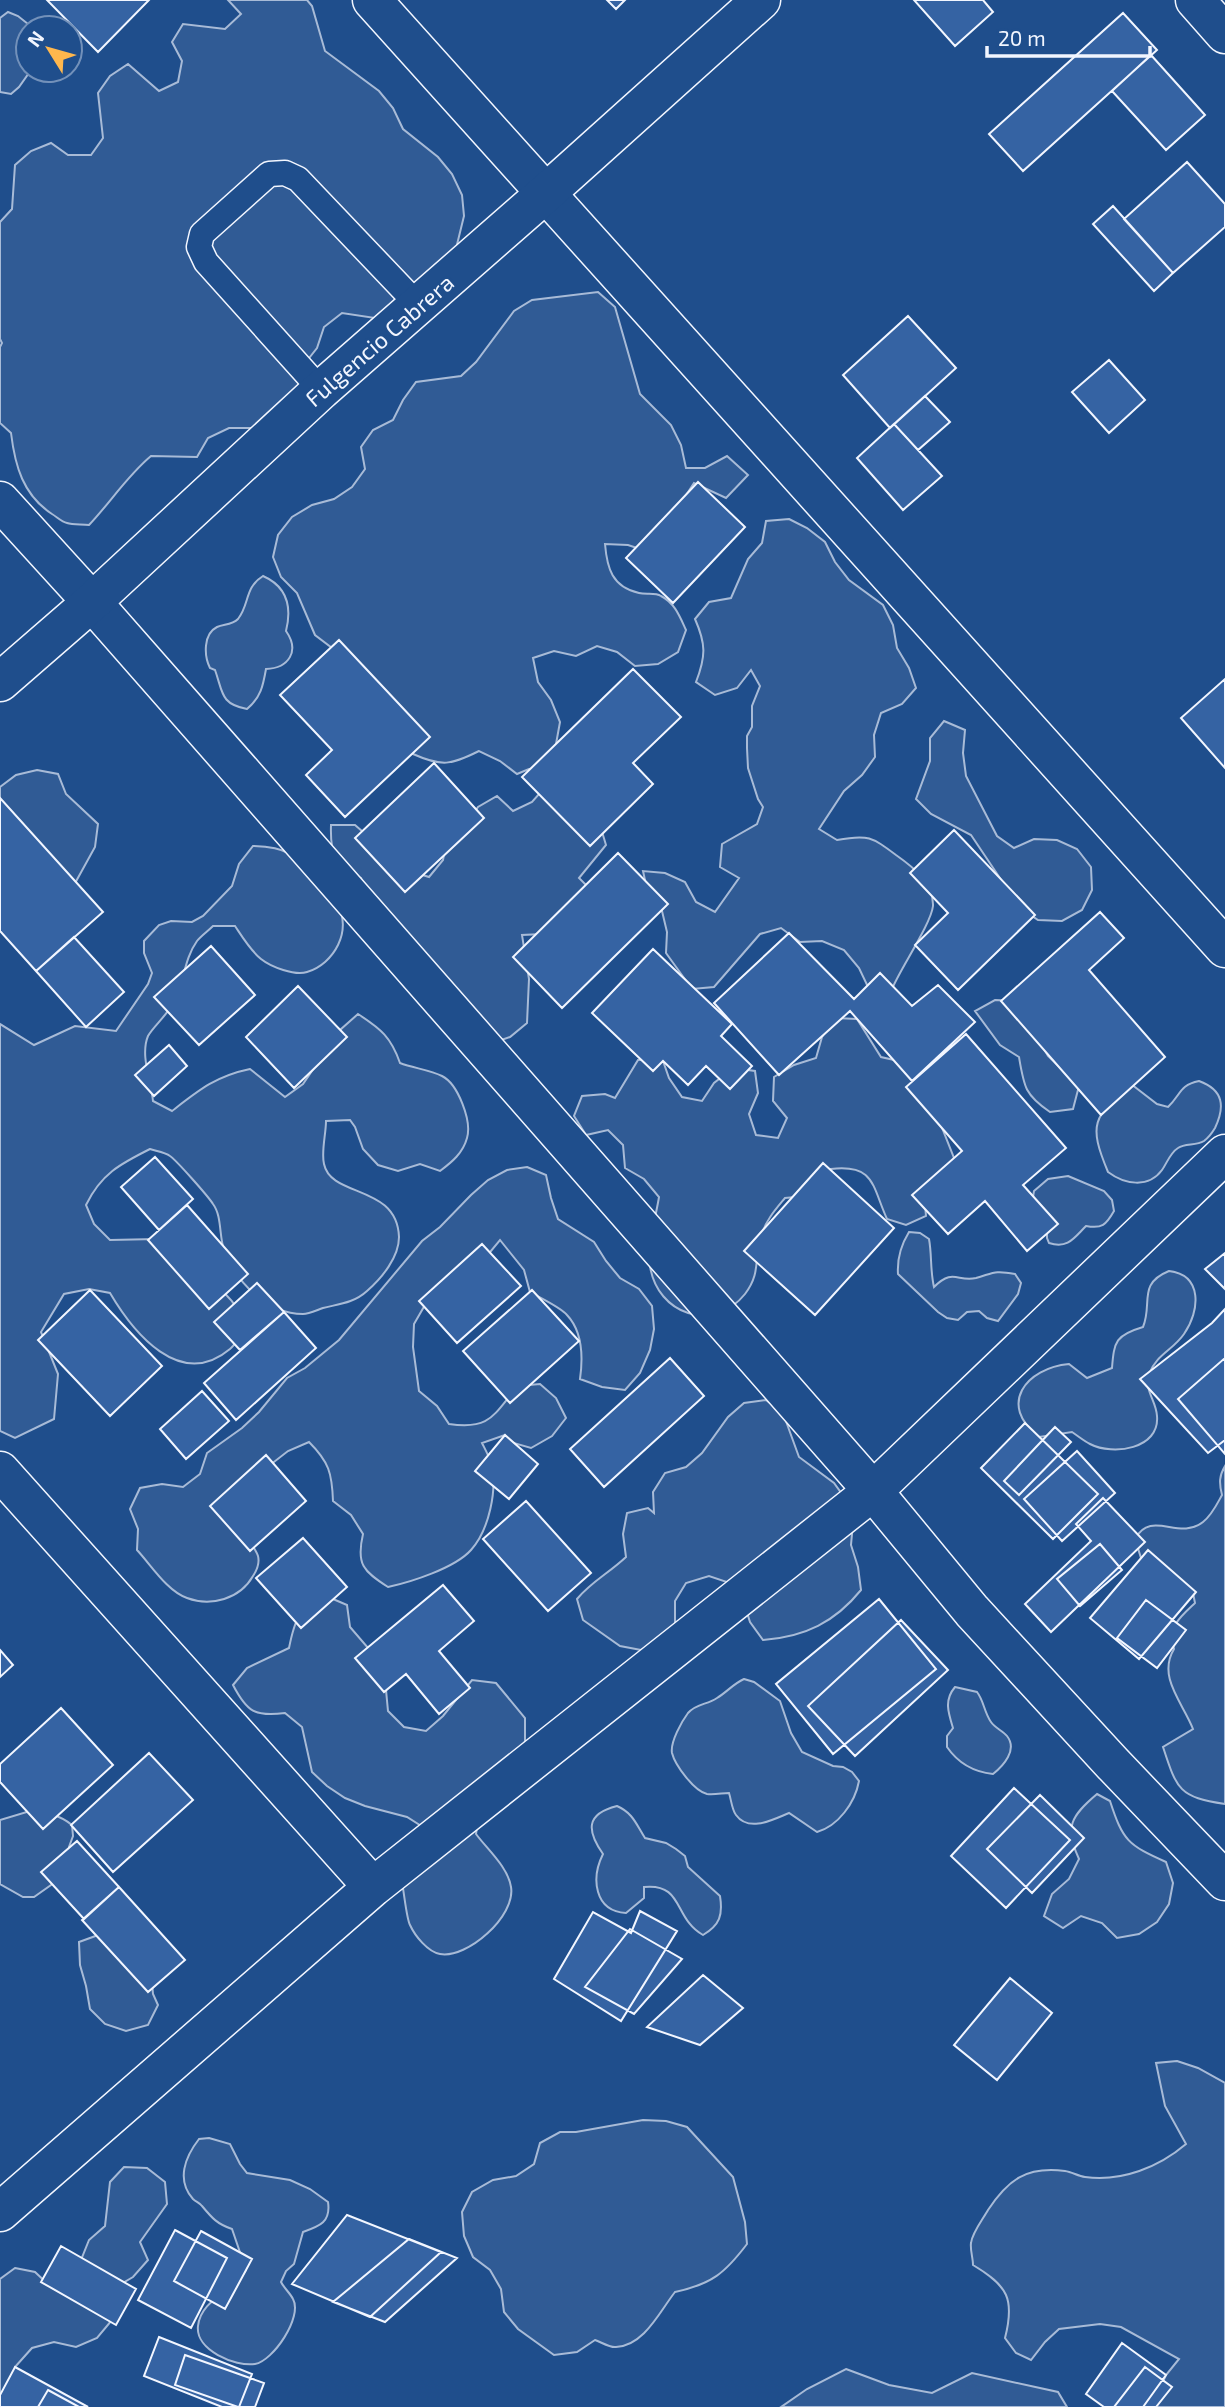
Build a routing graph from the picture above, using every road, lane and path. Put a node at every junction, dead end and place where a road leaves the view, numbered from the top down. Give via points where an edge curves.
1 (372, 0) edge
2 (761, 0) edge
3 (1195, 0) edge
4 (1225, 34) edge
5 (546, 193) junction
6 (418, 305) junction
7 (321, 390) junction
8 (0, 501) edge
9 (92, 602) junction
10 (0, 682) edge
11 (1225, 948) edge
12 (1225, 1154) edge
13 (0, 1471) edge
14 (873, 1491) junction
15 (1225, 1881) edge
16 (373, 1887) junction
17 (0, 2212) edge

1 - 5 street
2 - 5 street, Fulgencio Cabrera
3 - 4 street
5 - 6 street, Fulgencio Cabrera
5 - 11 street
6 - 7 street, Fulgencio Cabrera
6 - 7 lane via 298,179 285,173 269,174 202,234 199,247 206,262
7 - 9 street, Fulgencio Cabrera
8 - 9 street
9 - 10 street, Fulgencio Cabrera
9 - 14 street
12 - 14 street
13 - 16 street
14 - 15 street via 972,1611
14 - 16 street
16 - 17 street

